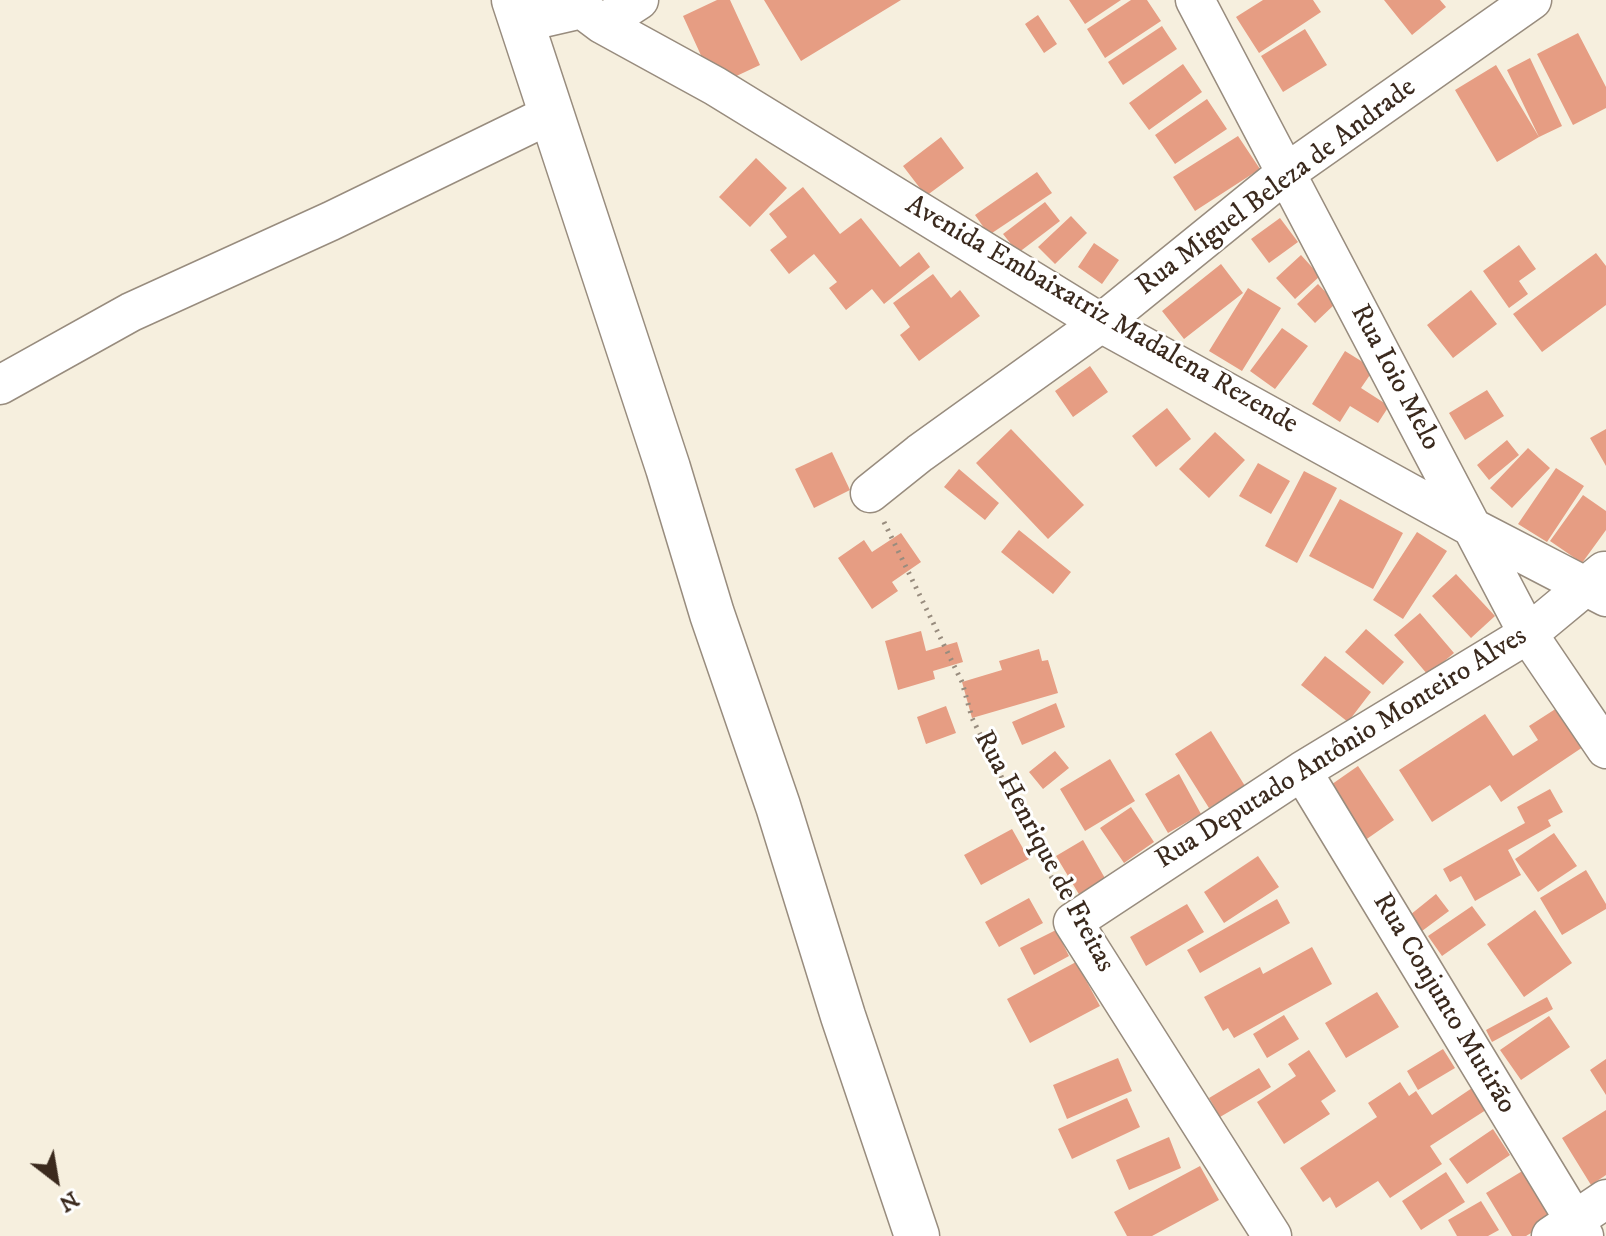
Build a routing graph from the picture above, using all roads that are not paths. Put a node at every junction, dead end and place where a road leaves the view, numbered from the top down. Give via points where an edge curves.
1 (639, 0) edge
2 (1195, 0) edge
3 (1532, 0) edge
4 (518, 11) edge
5 (588, 11) edge
6 (551, 114) junction
7 (1286, 173) junction
8 (1101, 323) junction
9 (0, 385) edge
10 (870, 493) road end
11 (1475, 529) junction
12 (1599, 584) edge
13 (1528, 634) junction
14 (1606, 749) edge
15 (1302, 771) junction
16 (1073, 922) joint
17 (1606, 1199) edge
18 (1570, 1231) edge
19 (917, 1236) edge
20 (1272, 1236) edge

1 - 5 street
2 - 7 street, Rua Ioio Melo
3 - 7 street, Rua Miguel Beleza de Andrade
4 - 5 street
4 - 6 highway
5 - 8 street, Avenida Embaixatriz Madalena Rezende
6 - 9 street via 131,312
6 - 19 highway
7 - 8 street, Rua Miguel Beleza de Andrade
7 - 11 street, Rua Ioio Melo
8 - 10 street, Rua Miguel Beleza de Andrade
8 - 11 street, Avenida Embaixatriz Madalena Rezende
11 - 12 street, Avenida Embaixatriz Madalena Rezende
11 - 13 street, Rua Ioio Melo
12 - 13 street, Rua Deputado Antônio Monteiro Alves
13 - 14 street, Rua Ioio Melo
13 - 15 street, Rua Deputado Antônio Monteiro Alves
15 - 16 street, Rua Deputado Antônio Monteiro Alves
15 - 18 street, Rua Conjunto Mutirão
16 - 20 street, Rua Henrique de Freitas
17 - 18 street

